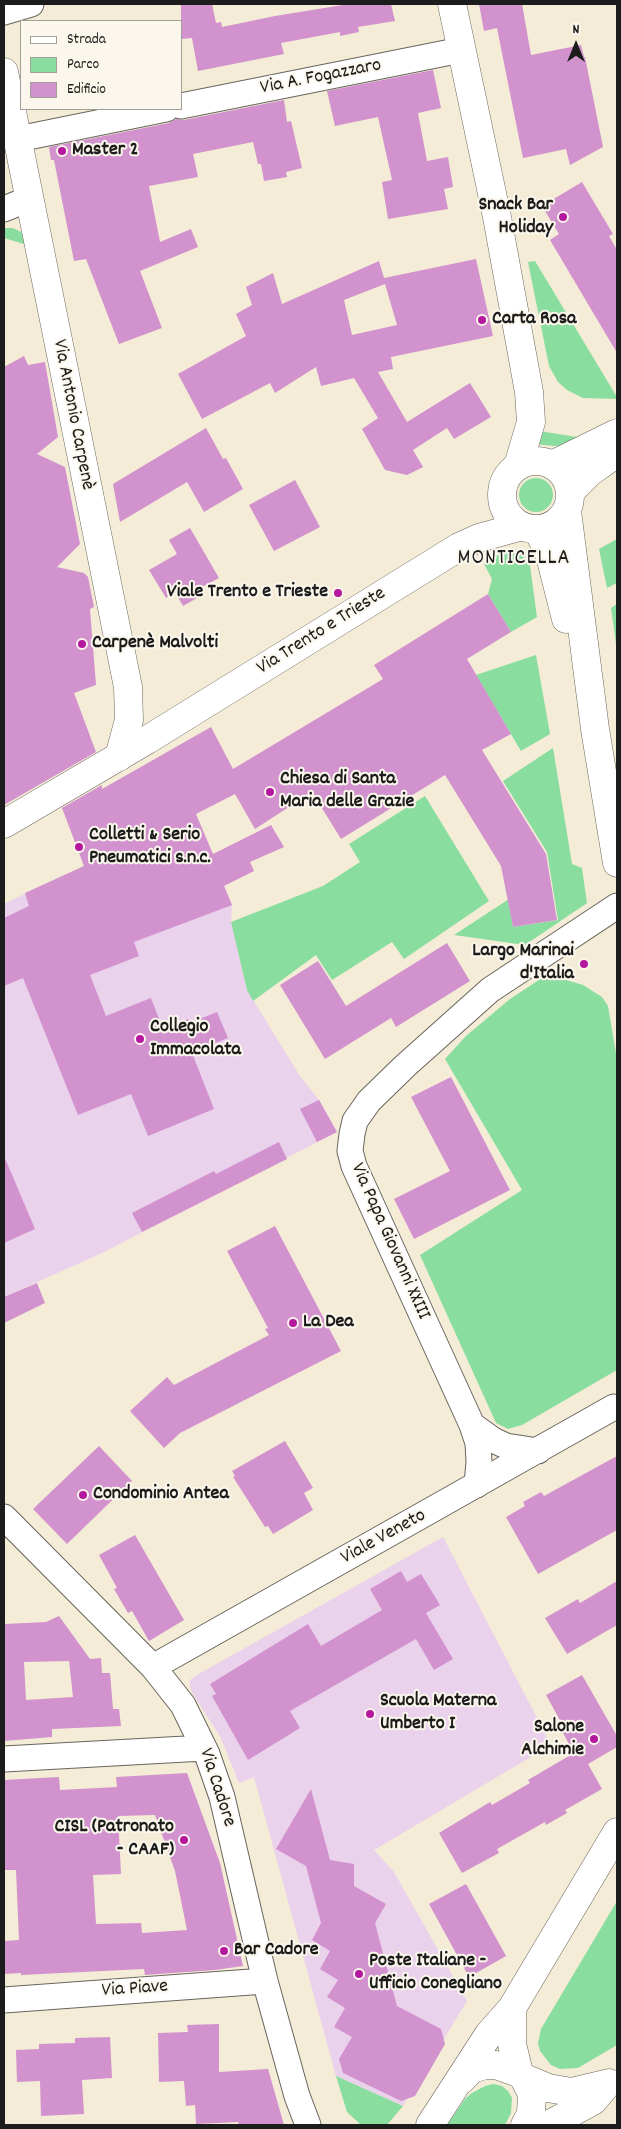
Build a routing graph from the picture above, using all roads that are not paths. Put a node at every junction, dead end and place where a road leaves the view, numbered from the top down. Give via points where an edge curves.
1 (31, 4) edge
2 (452, 4) edge
3 (4, 12) edge
4 (461, 50) junction
5 (4, 72) edge
6 (182, 106) edge
7 (161, 110) edge
8 (18, 139) junction
9 (29, 199) junction
10 (4, 208) edge
11 (617, 433) edge
12 (617, 453) edge
13 (552, 465) junction
14 (518, 466) junction
15 (502, 501) junction
16 (568, 502) junction
17 (530, 528) junction
18 (459, 547) junction
19 (128, 687) junction
20 (185, 716) junction
21 (595, 730) junction
22 (119, 756) junction
23 (4, 824) edge
24 (617, 863) edge
25 (617, 906) edge
26 (616, 1406) edge
27 (472, 1425) junction
28 (538, 1451) junction
29 (477, 1485) junction
30 (4, 1517) edge
31 (153, 1666) junction
32 (204, 1748) junction
33 (4, 1759) edge
34 (617, 1832) edge
35 (266, 1981) junction
36 (4, 2000) edge
37 (512, 2008) junction
38 (521, 2076) junction
39 (613, 2081) edge
40 (460, 2082) junction
41 (308, 2125) edge
42 (430, 2125) edge
43 (525, 2125) edge
44 (548, 2125) edge

1 - 3 street
2 - 4 street, Via Trento e Trieste
4 - 6 street, Via A. Fogazzaro
4 - 14 street, Via Trento e Trieste via 529,392 531,422
5 - 8 street, Via Antonio Carpenè
7 - 8 street
8 - 9 street, Via Antonio Carpenè
9 - 10 street
9 - 19 street, Via Antonio Carpenè
11 - 13 street
12 - 16 street, Via Trento e Trieste via 590,472
13 - 14 street via 536,461
13 - 16 street via 567,482
14 - 15 street, Via Trento e Trieste via 505,482
15 - 17 street via 509,516
15 - 18 street, Via Trento e Trieste
16 - 17 street, Via Trento e Trieste via 560,520 550,527
16 - 21 street
17 - 18 street, Via Trento e Trieste via 479,538
17 - 21 street via 550,556
18 - 20 street, Via Trento e Trieste
19 - 20 street via 142,707 152,712
19 - 22 street, Via Antonio Carpenè via 129,720
20 - 22 street, Via Trento e Trieste
21 - 24 street
22 - 23 street, Via Trento e Trieste
25 - 27 street, Via Papa Giovanni XXIII via 490,990 405,1066 369,1101 355,1121 350,1151 354,1166
26 - 28 street, Viale Veneto
27 - 28 street, Via Papa Giovanni XXIII via 506,1446
27 - 29 street, Via Papa Giovanni XXIII via 478,1443
28 - 29 street, Viale Veneto
29 - 31 street, Viale Veneto
30 - 31 street, Via Cadore
31 - 32 street, Via Cadore via 183,1705
32 - 33 street
32 - 35 street, Via Cadore via 222,1797
34 - 37 street
35 - 36 street, Via Piave
35 - 41 street, Via Cadore via 296,2096
37 - 38 street via 513,2050
37 - 40 street via 490,2034
38 - 39 street via 548,2088 571,2092
38 - 40 street via 496,2064 485,2065 472,2069
38 - 43 street via 533,2102
39 - 44 street via 592,2101
40 - 42 street

